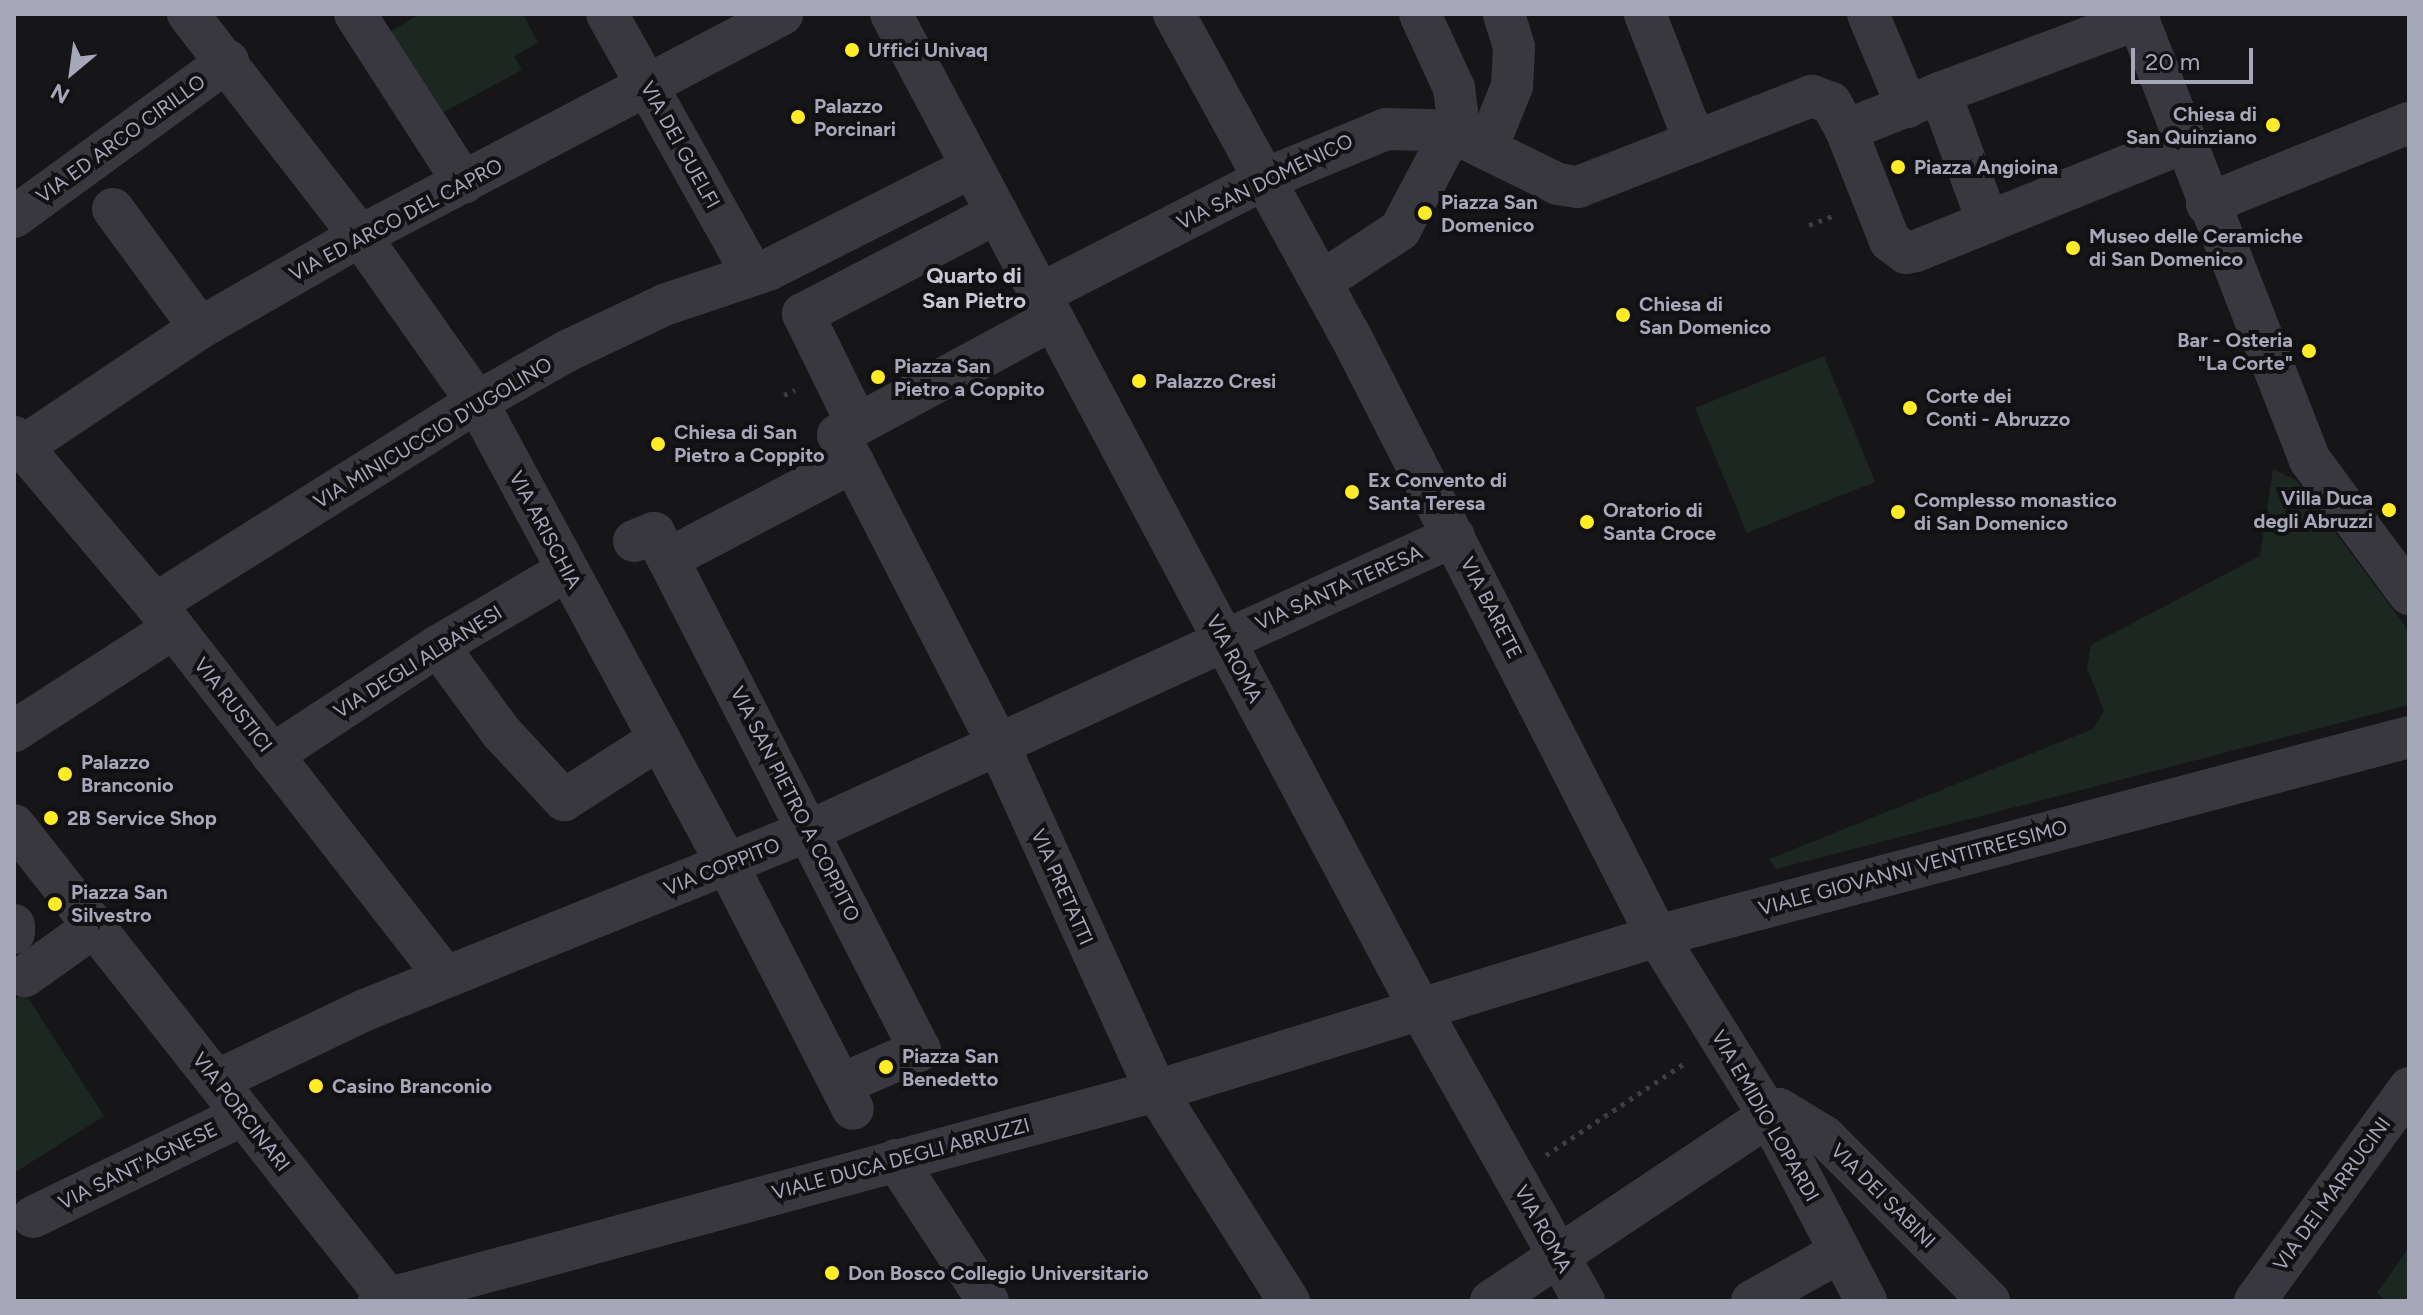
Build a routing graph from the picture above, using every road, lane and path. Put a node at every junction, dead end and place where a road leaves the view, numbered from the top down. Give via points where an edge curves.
1 (188, 14) edge
2 (355, 14) edge
3 (607, 14) edge
4 (782, 14) edge
5 (891, 14) edge
6 (1174, 14) edge
7 (1420, 14) edge
8 (1504, 14) edge
9 (1645, 14) edge
10 (1868, 14) edge
11 (2137, 16) edge
12 (228, 61) junction
13 (648, 86) junction
14 (1924, 100) junction
15 (2409, 123) edge
16 (1846, 130) junction
17 (1468, 141) junction
18 (1695, 142) junction
19 (2183, 143) junction
20 (972, 167) junction
21 (1263, 180) junction
22 (464, 183) junction
23 (2207, 204) junction
24 (113, 209) dead end
25 (997, 213) junction
26 (1836, 215) dead end
27 (14, 217) edge
28 (1988, 222) junction
29 (1809, 225) dead end
30 (360, 236) junction
31 (738, 280) junction
32 (1321, 282) junction
33 (1046, 307) junction
34 (200, 328) junction
35 (477, 402) junction
36 (18, 442) edge
37 (855, 443) junction
38 (1454, 536) junction
39 (566, 571) junction
40 (2409, 594) edge
41 (164, 616) junction
42 (1223, 640) junction
43 (438, 646) junction
44 (14, 731) edge
45 (2409, 737) edge
46 (659, 739) junction
47 (998, 744) junction
48 (272, 755) junction
49 (14, 825) edge
50 (809, 831) junction
51 (728, 866) junction
52 (14, 925) edge
53 (95, 926) junction
54 (14, 933) edge
55 (1657, 936) junction
56 (25, 976) dead end
57 (445, 977) junction
58 (1420, 1009) junction
59 (1722, 1038) junction
60 (216, 1081) junction
61 (2409, 1088) edge
62 (1156, 1091) junction
63 (847, 1097) joint
64 (1768, 1114) junction
65 (243, 1115) junction
66 (896, 1160) junction
67 (1514, 1176) junction
68 (33, 1217) dead end
69 (1840, 1252) junction
70 (1558, 1256) junction
71 (501, 1268) junction
72 (1279, 1298) edge
73 (386, 1300) edge
74 (473, 1301) edge
75 (988, 1301) edge
76 (1491, 1301) edge
77 (1584, 1301) edge
78 (1752, 1301) edge
79 (1866, 1301) edge
80 (1989, 1301) edge
81 (2255, 1301) edge

1 - 12 street, VIA ARISCHIA
2 - 22 street
3 - 13 street, VIA DEI GUELFI
4 - 13 street, VIA ED ARCO DEL CAPRO
5 - 20 street, VIA ROMA
6 - 21 street, VIA BARETE
7 - 17 street via 1441,57
8 - 17 street via 1514,47 1512,86
9 - 18 street
10 - 14 street
11 - 14 street
11 - 19 street
12 - 27 street, VIA ED ARCO CIRILLO via 85,172
12 - 30 street, VIA ARISCHIA
13 - 22 street, VIA ED ARCO DEL CAPRO
13 - 31 street, VIA DEI GUELFI
14 - 16 street
14 - 28 street
15 - 23 street
16 - 18 street, VIA SAN DOMENICO via 1835,108 1819,96
16 - 28 street via 1890,241 1901,252 1912,253
17 - 18 street, VIA SAN DOMENICO via 1558,184 1578,187
17 - 21 street, VIA SAN DOMENICO via 1407,128 1369,133
17 - 32 street via 1400,230
19 - 23 street
19 - 28 street
20 - 25 street, VIA ROMA
20 - 31 street
21 - 32 street, VIA BARETE
21 - 33 street, VIA SAN DOMENICO
22 - 30 street, VIA ED ARCO DEL CAPRO
23 - 40 street via 2310,460
24 - 34 street
25 - 33 street, VIA ROMA
25 - 37 street via 803,314
26 - 29 path
30 - 34 street, VIA ED ARCO DEL CAPRO
30 - 35 street, VIA ARISCHIA
31 - 35 street, VIA MINICUCCIO D'UGOLINO via 635,317
32 - 38 street, VIA BARETE
33 - 37 street
33 - 42 street, VIA ROMA
34 - 36 street, VIA ED ARCO DEL CAPRO
35 - 39 street, VIA ARISCHIA
35 - 41 street, VIA MINICUCCIO D'UGOLINO
36 - 41 street, VIA RUSTICI
37 - 47 street, VIA PRETATTI
37 - 50 street, VIA SAN PIETRO A COPPITO via 651,550
38 - 42 street, VIA SANTA TERESA
38 - 55 street, VIA BARETE
39 - 43 street, VIA DEGLI ALBANESI
39 - 46 street, VIA ARISCHIA
41 - 44 street, VIA MINICUCCIO D'UGOLINO
41 - 48 street, VIA RUSTICI
42 - 47 street, VIA COPPITO
42 - 58 street, VIA ROMA
43 - 46 street via 501,732 564,800
43 - 48 street, VIA DEGLI ALBANESI
45 - 55 street, VIALE GIOVANNI VENTITREESIMO
46 - 51 street, VIA ARISCHIA
47 - 50 street, VIA COPPITO
47 - 62 street, VIA PRETATTI
48 - 57 street, VIA RUSTICI
49 - 53 street
50 - 51 street, VIA COPPITO
50 - 63 street, VIA SAN PIETRO A COPPITO via 920,1050
51 - 57 street, VIA COPPITO
51 - 63 street, VIA ARISCHIA
52 - 54 street
53 - 56 street
53 - 60 street, VIA PORCINARI
55 - 58 street, VIALE GIOVANNI VENTITREESIMO
55 - 59 street, VIA EMIDIO LOPARDI
57 - 60 street, VIA COPPITO
58 - 62 street, VIALE DUCA DEGLI ABRUZZI
58 - 67 street, VIA ROMA
59 - 64 street, VIA EMIDIO LOPARDI
59 - 67 path
60 - 65 street, VIA PORCINARI
61 - 81 street, VIA DEI MARRUCINI
62 - 66 street, VIALE DUCA DEGLI ABRUZZI
62 - 72 street, VIA PRETATTI
64 - 69 street, VIA EMIDIO LOPARDI
64 - 70 street
64 - 80 street, VIA DEI SABINI via 1787,1111 1815,1129
65 - 68 street, VIA SANT'AGNESE
65 - 73 street, VIA PORCINARI
66 - 71 street, VIALE DUCA DEGLI ABRUZZI
66 - 75 street
67 - 70 street, VIA ROMA
69 - 78 street
69 - 79 street, VIA EMIDIO LOPARDI
70 - 76 street
70 - 77 street, VIA ROMA
71 - 73 street, VIALE DUCA DEGLI ABRUZZI
71 - 74 street

